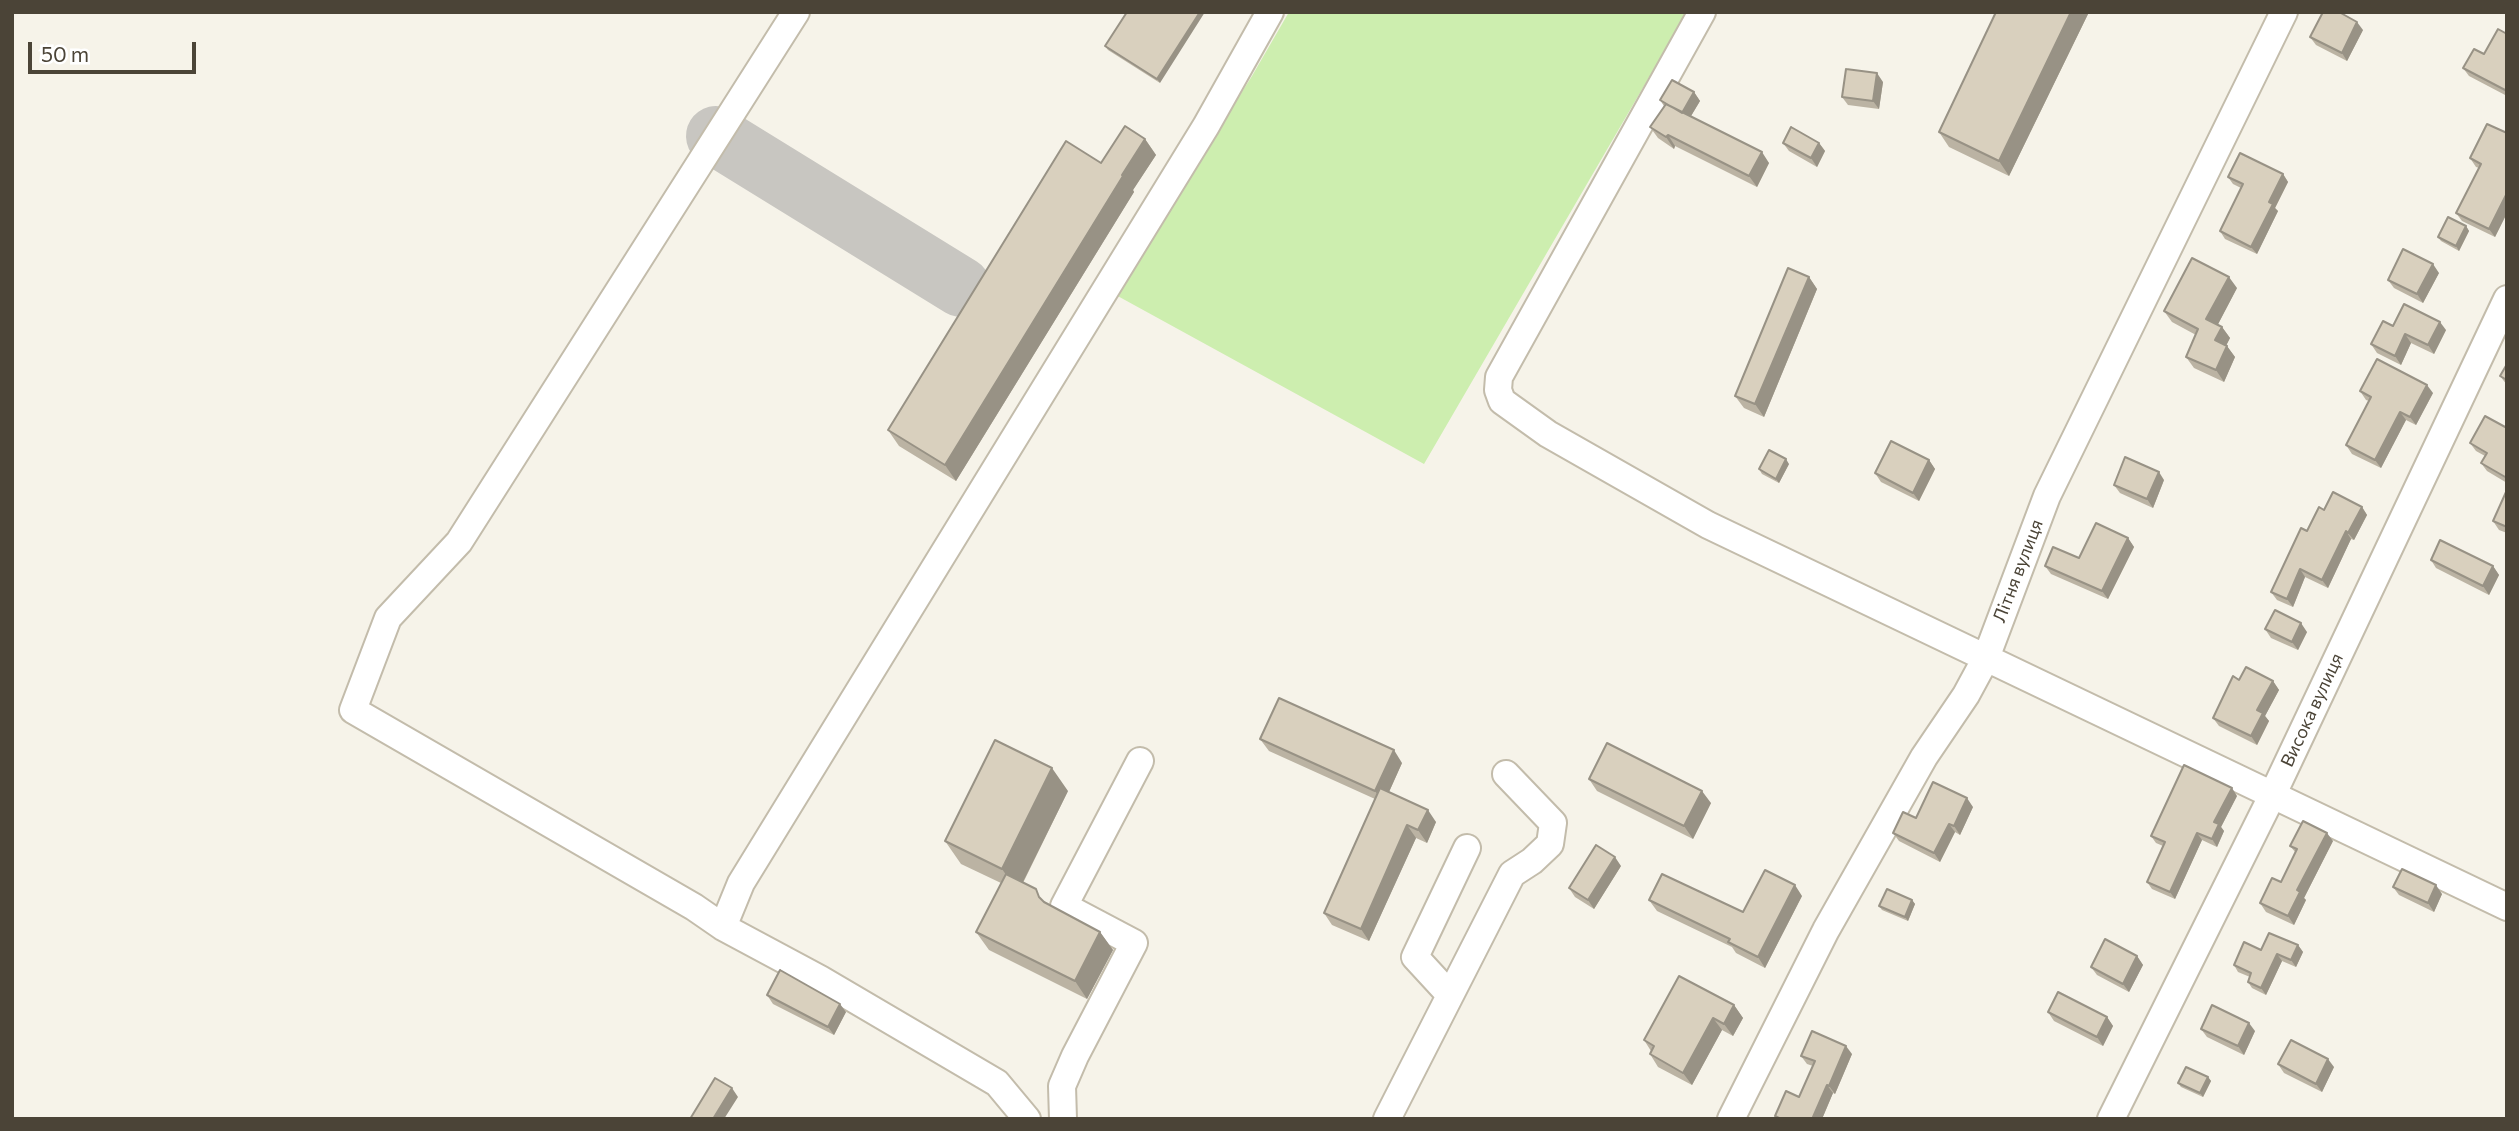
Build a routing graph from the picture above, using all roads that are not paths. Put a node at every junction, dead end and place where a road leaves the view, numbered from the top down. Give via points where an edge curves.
1 (796, 12) edge
2 (1270, 12) edge
3 (1702, 12) edge
4 (2284, 12) edge
5 (2507, 299) edge
6 (1986, 657) junction
7 (1140, 761) dead end
8 (1506, 774) dead end
9 (2272, 796) junction
10 (1467, 848) dead end
11 (2507, 907) edge
12 (723, 927) junction
13 (1451, 995) junction
14 (1027, 1119) edge
15 (1063, 1119) edge
16 (1387, 1119) edge
17 (1731, 1119) edge
18 (2111, 1119) edge

1 - 12 street via 459,542 388,618 353,710
2 - 12 street via 1206,126 741,883
3 - 6 street via 1499,377 1502,401 1548,434 1708,526
4 - 6 street, Літня вулиця via 2047,496
5 - 9 street, Висока вулиця
6 - 9 street
6 - 17 street, Літня вулиця via 1826,930
7 - 15 street via 1064,906 1134,943 1062,1086
8 - 13 street via 1553,823 1550,844 1512,874
9 - 11 street
9 - 18 street, Висока вулиця
10 - 13 street via 1415,957
12 - 14 street via 997,1083
13 - 16 street

